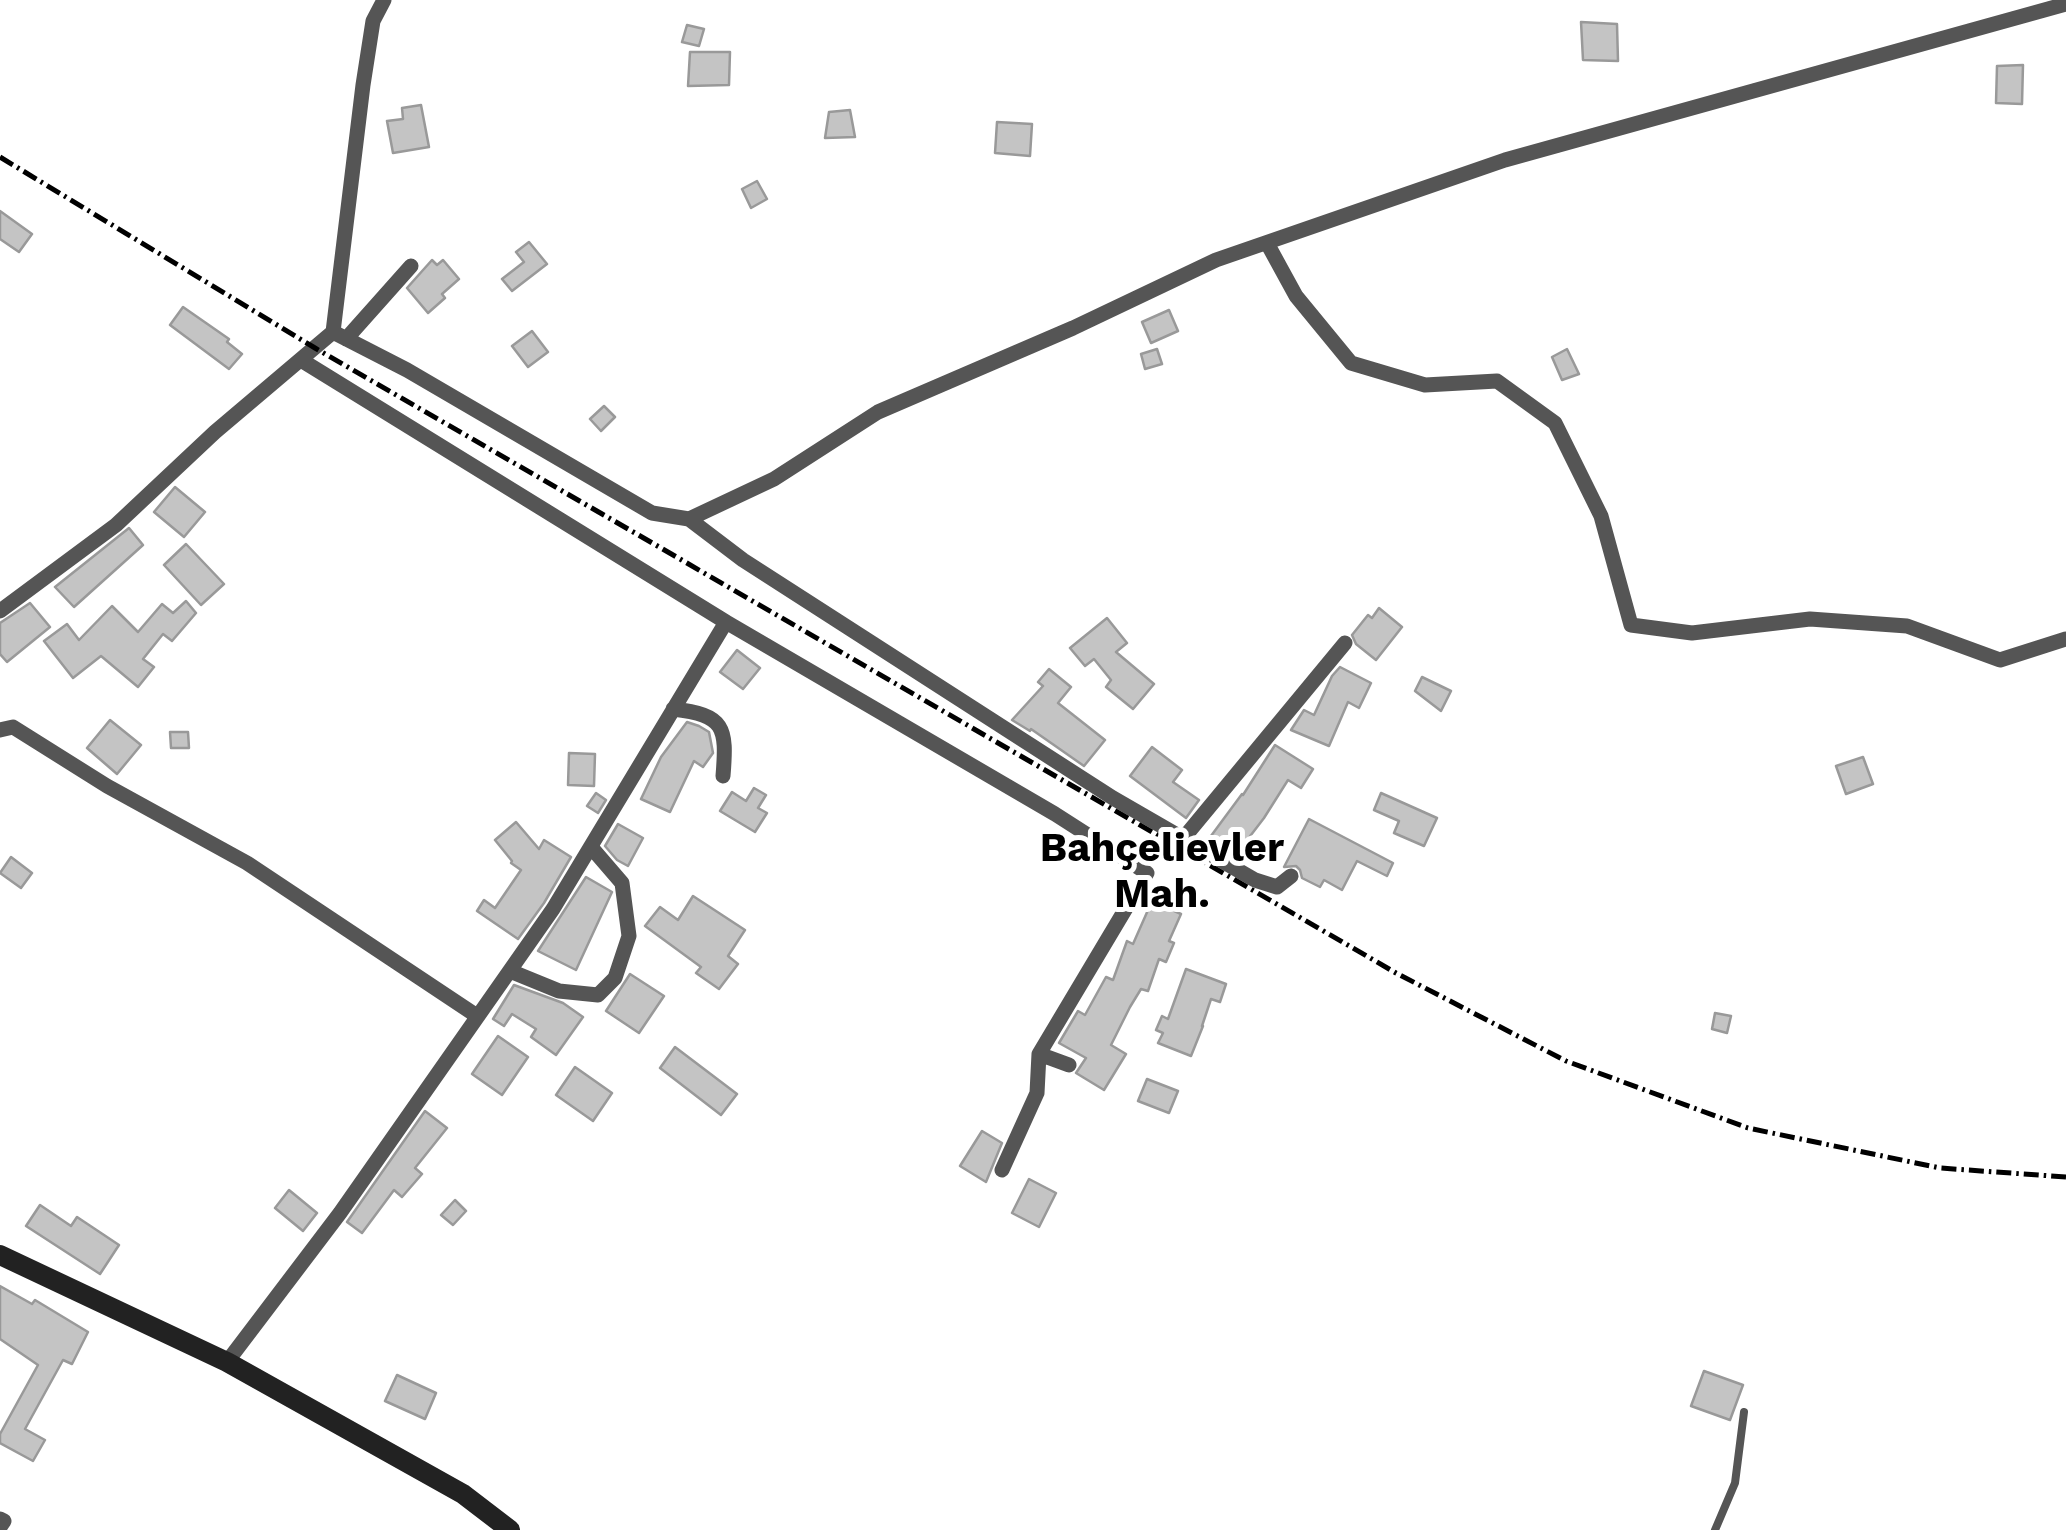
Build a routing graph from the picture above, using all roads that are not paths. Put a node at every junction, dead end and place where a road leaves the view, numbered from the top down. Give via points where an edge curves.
1 (384, 0) edge
2 (2066, 4) edge
3 (1266, 243) junction
4 (411, 266) dead end
5 (339, 335) junction
6 (301, 360) junction
7 (690, 519) junction
8 (0, 611) edge
9 (726, 622) junction
10 (2066, 640) edge
11 (1345, 643) dead end
12 (674, 709) junction
13 (0, 730) edge
14 (724, 776) dead end
15 (1182, 840) junction
16 (590, 847) junction
17 (1291, 876) dead end
18 (510, 971) junction
19 (477, 1016) junction
20 (1039, 1054) junction
21 (1069, 1066) dead end
22 (1002, 1170) dead end
23 (0, 1254) edge
24 (227, 1362) junction
25 (1744, 1412) dead end
26 (0, 1520) edge
27 (0, 1527) edge
28 (510, 1530) edge
29 (1715, 1530) edge

1 - 5 street via 373,22 363,86
2 - 3 street via 1505,160
3 - 7 street via 878,412 774,479
3 - 10 street via 1296,296 1352,363 1425,384 1497,382 1556,423 1601,516 1630,625 1692,634 1810,619 1907,626 2000,660
4 - 5 street
5 - 6 street
5 - 7 street via 652,513
6 - 8 street via 116,526
6 - 9 street
7 - 15 street via 743,560
9 - 12 street
9 - 20 street via 1147,873
11 - 15 street
12 - 14 street via 702,712 720,727
12 - 16 street
13 - 19 street via 13,728 247,863
15 - 17 street via 1255,880 1277,886
16 - 18 street
16 - 18 street via 622,883 629,936 614,978 598,996 559,991
18 - 19 street
19 - 24 street
20 - 21 street
20 - 22 street via 1036,1093
23 - 24 street
24 - 28 street via 463,1494
25 - 29 lane via 1734,1482
26 - 27 street

